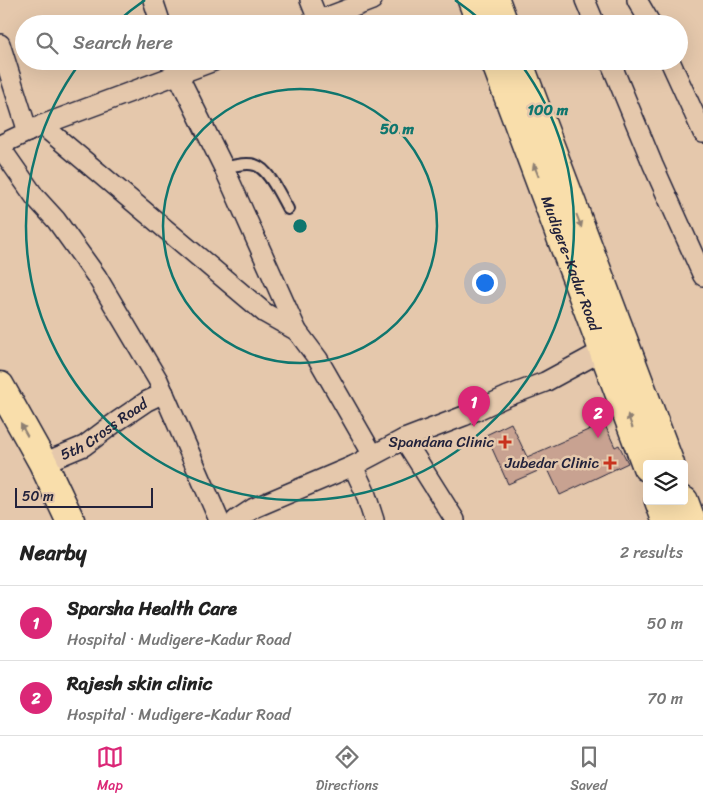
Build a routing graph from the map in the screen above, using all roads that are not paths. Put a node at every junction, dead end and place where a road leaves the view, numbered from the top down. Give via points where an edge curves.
1 (153, 0) edge
2 (310, 0) edge
3 (372, 0) edge
4 (472, 0) edge
5 (495, 0) edge
6 (585, 0) edge
7 (638, 0) edge
8 (158, 15) edge
9 (313, 15) edge
10 (332, 15) edge
11 (478, 15) edge
12 (501, 15) edge
13 (591, 15) edge
14 (646, 15) edge
15 (0, 44) edge
16 (171, 70) edge
17 (177, 70) edge
18 (498, 70) edge
19 (521, 70) edge
20 (614, 70) edge
21 (674, 70) edge
22 (35, 129) junction
23 (703, 132) edge
24 (0, 146) edge
25 (224, 168) junction
26 (288, 209) dead end
27 (703, 276) edge
28 (297, 331) junction
29 (604, 350) junction
30 (0, 386) edge
31 (164, 392) junction
32 (404, 439) junction
33 (373, 455) junction
34 (644, 460) edge
35 (668, 460) edge
36 (42, 463) junction
37 (353, 466) junction
38 (660, 505) edge
39 (685, 505) edge
40 (63, 518) edge
41 (219, 520) edge
42 (236, 520) edge
43 (374, 520) edge
44 (455, 520) edge
45 (666, 520) edge
46 (691, 520) edge

1 - 8 street
2 - 9 street
3 - 10 street
4 - 11 main road
5 - 12 main road
6 - 13 street
7 - 14 street
15 - 22 street
16 - 22 street
17 - 25 street
29 -> 18 main road, Mudigere-Kadur Road
19 -> 35 main road, Mudigere-Kadur Road
20 - 27 street
21 - 23 street
22 - 24 street
22 - 28 street via 265,313
24 - 31 street via 97,277
25 - 26 lane via 256,165 270,178
25 - 28 street
28 - 33 street via 318,359
29 - 32 street via 545,382
34 -> 29 main road, Mudigere-Kadur Road
36 -> 30 main road
31 - 36 street, 5th Cross Road via 84,446
31 - 41 street
32 - 33 street
32 - 44 street
33 - 37 street
36 - 40 main road
37 - 42 street via 254,508
37 - 43 street via 366,492
38 - 45 main road
39 - 46 main road

